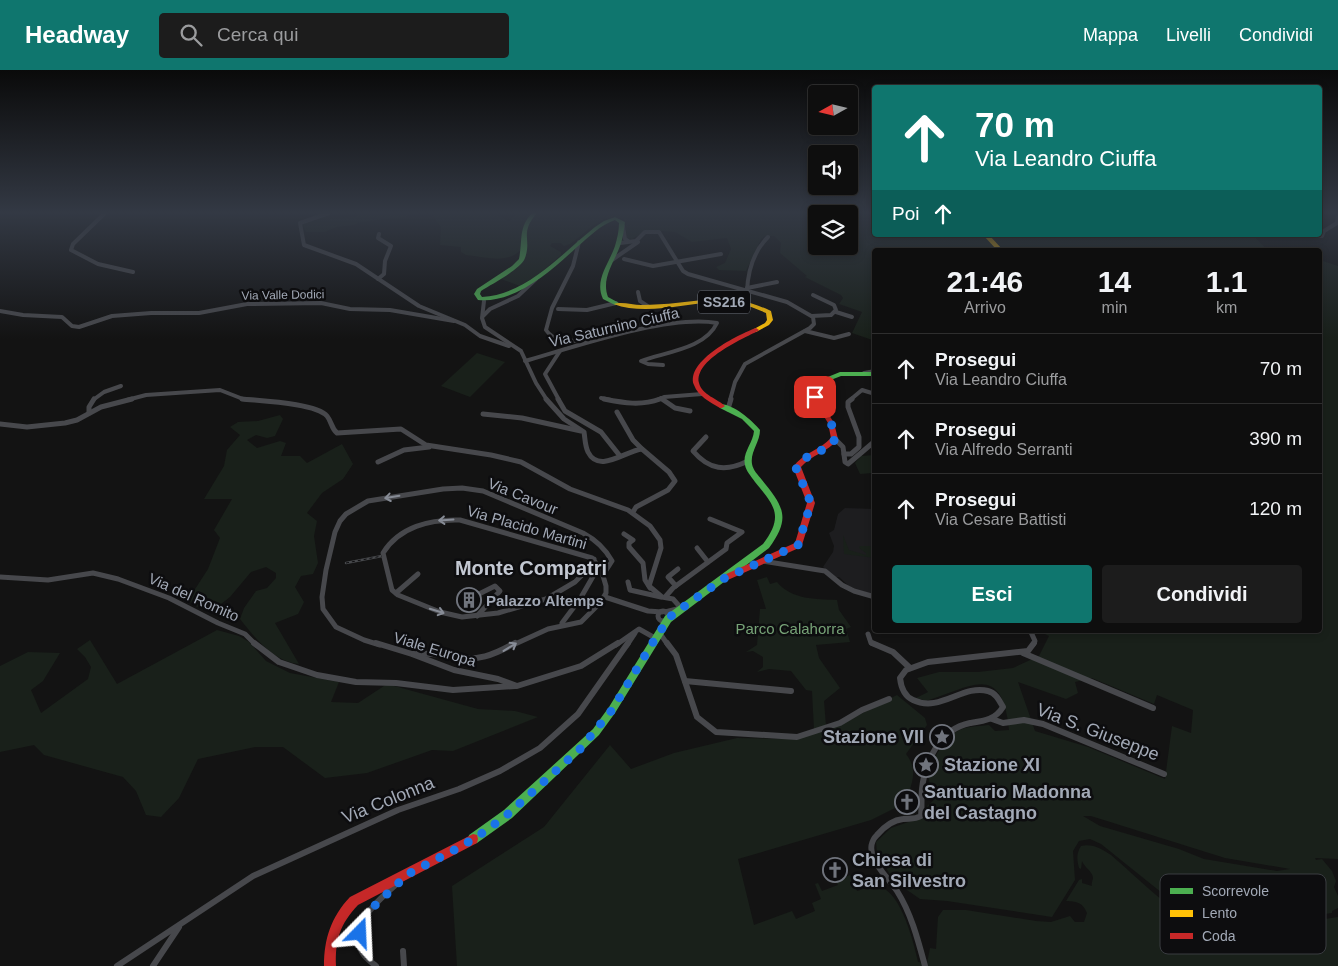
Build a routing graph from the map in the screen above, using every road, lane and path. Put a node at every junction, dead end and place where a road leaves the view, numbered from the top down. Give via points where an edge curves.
1 (80, 255) edge
2 (330, 255) edge
3 (387, 255) edge
4 (523, 255) edge
5 (564, 255) edge
6 (576, 255) edge
7 (614, 255) edge
8 (619, 255) edge
9 (673, 255) edge
10 (717, 255) edge
11 (755, 255) edge
12 (624, 259) dead end
13 (612, 260) junction
14 (677, 262) junction
15 (133, 272) dead end
16 (540, 274) junction
17 (378, 279) junction
18 (777, 282) dead end
19 (747, 290) junction
20 (638, 292) dead end
21 (813, 295) dead end
22 (484, 301) junction
23 (616, 303) junction
24 (649, 307) junction
25 (558, 308) dead end
26 (0, 312) edge
27 (836, 312) junction
28 (812, 316) junction
29 (482, 317) junction
30 (852, 317) dead end
31 (454, 321) junction
32 (805, 331) junction
33 (849, 334) dead end
34 (571, 340) junction
35 (596, 340) junction
36 (574, 346) junction
37 (560, 350) junction
38 (521, 351) junction
39 (525, 361) junction
40 (663, 365) dead end
41 (872, 372) edge
42 (121, 386) dead end
43 (872, 393) edge
44 (702, 394) junction
45 (601, 398) dead end
46 (661, 398) junction
47 (730, 403) junction
48 (690, 411) dead end
49 (618, 412) dead end
50 (89, 413) junction
51 (483, 414) dead end
52 (0, 424) edge
53 (584, 432) junction
54 (706, 437) dead end
55 (835, 439) junction
56 (872, 444) edge
57 (431, 446) junction
58 (645, 451) junction
59 (844, 454) junction
60 (620, 456) junction
61 (748, 461) junction
62 (378, 462) dead end
63 (642, 504) junction
64 (624, 506) junction
65 (633, 512) junction
66 (643, 519) junction
67 (710, 519) dead end
68 (340, 521) joint
69 (624, 534) dead end
70 (697, 548) dead end
71 (594, 559) junction
72 (762, 561) junction
73 (708, 562) junction
74 (590, 567) junction
75 (678, 569) dead end
76 (418, 574) dead end
77 (603, 575) junction
78 (0, 577) edge
79 (723, 579) junction
80 (628, 582) dead end
81 (676, 586) junction
82 (652, 589) junction
83 (396, 593) junction
84 (479, 594) dead end
85 (872, 596) edge
86 (605, 597) junction
87 (664, 597) junction
88 (681, 608) junction
89 (477, 616) junction
90 (664, 616) junction
91 (559, 624) junction
92 (639, 629) junction
93 (658, 633) junction
94 (1031, 633) edge
95 (868, 634) dead end
96 (1021, 652) junction
97 (412, 654) junction
98 (910, 668) junction
99 (685, 681) junction
100 (518, 686) junction
101 (791, 691) dead end
102 (889, 698) dead end
103 (1153, 708) dead end
104 (992, 720) junction
105 (1164, 774) dead end
106 (408, 874) junction
107 (181, 925) junction
108 (403, 951) dead end
109 (117, 966) edge
110 (153, 966) edge
111 (330, 966) edge
112 (376, 966) edge
113 (404, 966) edge
114 (925, 966) edge

1 - 15 street via 96,263
2 - 17 street via 355,264
3 - 17 street via 384,274
4 - 22 main road via 520,261 478,291 478,297
5 - 16 main road
6 - 34 street via 546,328 552,338
7 - 13 main road
8 - 13 street
9 - 14 street
10 - 14 street
11 - 19 street via 748,271
12 - 14 street via 652,266
13 - 23 main road via 600,290 604,297
14 - 19 street via 691,276
16 - 22 main road via 502,299
16 - 29 street via 518,296 492,308
17 - 31 street via 419,306
18 - 19 street
19 - 28 street via 787,302
20 - 24 street via 640,301
21 - 27 street via 834,305
22 - 29 street
23 - 24 main road, SS216
23 - 25 street via 574,311
24 - 44 main road, SS216 via 735,302 761,306 770,314 767,324 714,351 703,362 695,378
26 - 31 street, Via Valle Dodici via 60,317 74,327 108,316 199,313 249,304 324,303
27 - 28 street
27 - 30 street
28 - 32 street via 814,324
29 - 38 street via 488,330
31 - 38 street via 480,336
32 - 33 street via 834,338
32 - 47 street via 748,361 735,382
34 - 35 street
34 - 36 street via 577,343
35 - 36 street, Via Saturnino Ciuffa
35 - 40 street, Via Saturnino Ciuffa via 684,322 708,320 717,323 716,328 702,340 641,361
36 - 37 street, Via Saturnino Ciuffa
37 - 39 street, Via Saturnino Ciuffa
37 - 60 street via 546,374 563,408 601,432
38 - 39 street
39 - 53 street via 550,405
41 - 55 main road via 837,375 814,385 813,394 831,422
42 - 50 street via 95,397 89,405
43 - 59 street via 863,389 848,402 860,447 852,454
44 - 46 street
44 - 47 main road via 718,404
45 - 46 street via 631,404
46 - 48 street via 675,408
47 - 61 main road via 757,433
49 - 58 street via 633,440
50 - 52 street via 65,423 27,427
50 - 57 street via 149,394 222,390 243,399 315,409 327,416 333,430 338,433 401,429 408,431 418,442
51 - 53 street via 522,418
53 - 60 street via 587,449 594,460 606,462
54 - 61 street via 693,451 711,466 731,469
55 - 59 street via 843,447
55 - 72 main road via 829,446 803,458 796,468 811,503 798,545
56 - 59 street via 849,464 845,463
57 - 62 street via 404,450
57 - 64 street via 525,463 571,490
58 - 60 street via 637,449
58 - 63 street via 675,481 668,490
61 - 79 main road via 752,472 777,504 782,519 776,535 766,546
63 - 64 street
63 - 65 street via 638,511
63 - 66 street
64 - 65 street
65 - 66 street
66 - 82 street via 661,542 649,586
67 - 73 street via 742,532
77 -> 68 street, Via Cavour via 612,561 597,541 483,492 443,489 368,501
68 - 97 street, Viale Europa via 326,570 322,597 326,614 336,627 346,633
69 - 82 street via 633,540 629,547 643,562 643,578
70 - 73 street
71 - 74 street
71 - 77 street
71 -> 83 street, Via Placido Martini via 467,521 440,520 394,538 385,548 383,553 390,583
72 - 79 main road
72 - 85 street via 825,570 842,585
73 - 81 street
74 - 89 street via 575,582 546,599
74 - 91 street via 595,573 580,600
75 - 81 street via 668,577
76 - 83 street
77 - 86 street
78 - 100 street, Via del Romito via 48,580 86,573 100,574 153,590 242,633 264,653 289,667 325,677 458,690
79 - 88 main road
80 - 87 street via 630,590
81 - 87 street
82 - 87 street
83 -> 89 street via 440,612 462,617
84 - 89 street via 495,586 500,591
86 - 90 street
86 - 91 street via 581,622
87 - 88 street via 675,600
88 - 90 main road
90 - 93 main road
97 -> 91 street via 422,652 466,660 484,658
92 - 93 street
92 - 100 street via 581,666
92 - 107 street, Via Colonna via 578,714 540,748 500,771 398,810 279,863 253,876
93 - 99 street via 676,655
93 - 106 main road via 605,720 568,760 487,830
94 - 96 street via 1035,641 1032,648
95 - 98 street via 871,643 885,646 898,654
96 - 98 street via 928,662
96 - 103 street
97 - 100 street, Viale Europa via 454,670
98 - 104 street via 902,672 900,678 900,685 908,698 916,703 934,705 974,691 988,690 998,696 1003,707 998,717
99 - 101 street
99 - 102 street via 697,717 722,734 797,737 811,734
104 - 105 street, Via S. Giuseppe via 1003,724 1024,720 1043,724
104 - 114 street, Via S. Giuseppe via 963,723 946,734 926,769 921,816 896,821 875,836 872,844 872,853 897,891 916,929
106 - 111 main road via 363,895 348,907 333,931
106 - 112 street via 372,907 362,923 360,947
107 - 109 street, Via Colonna
107 - 110 street
108 - 113 street

